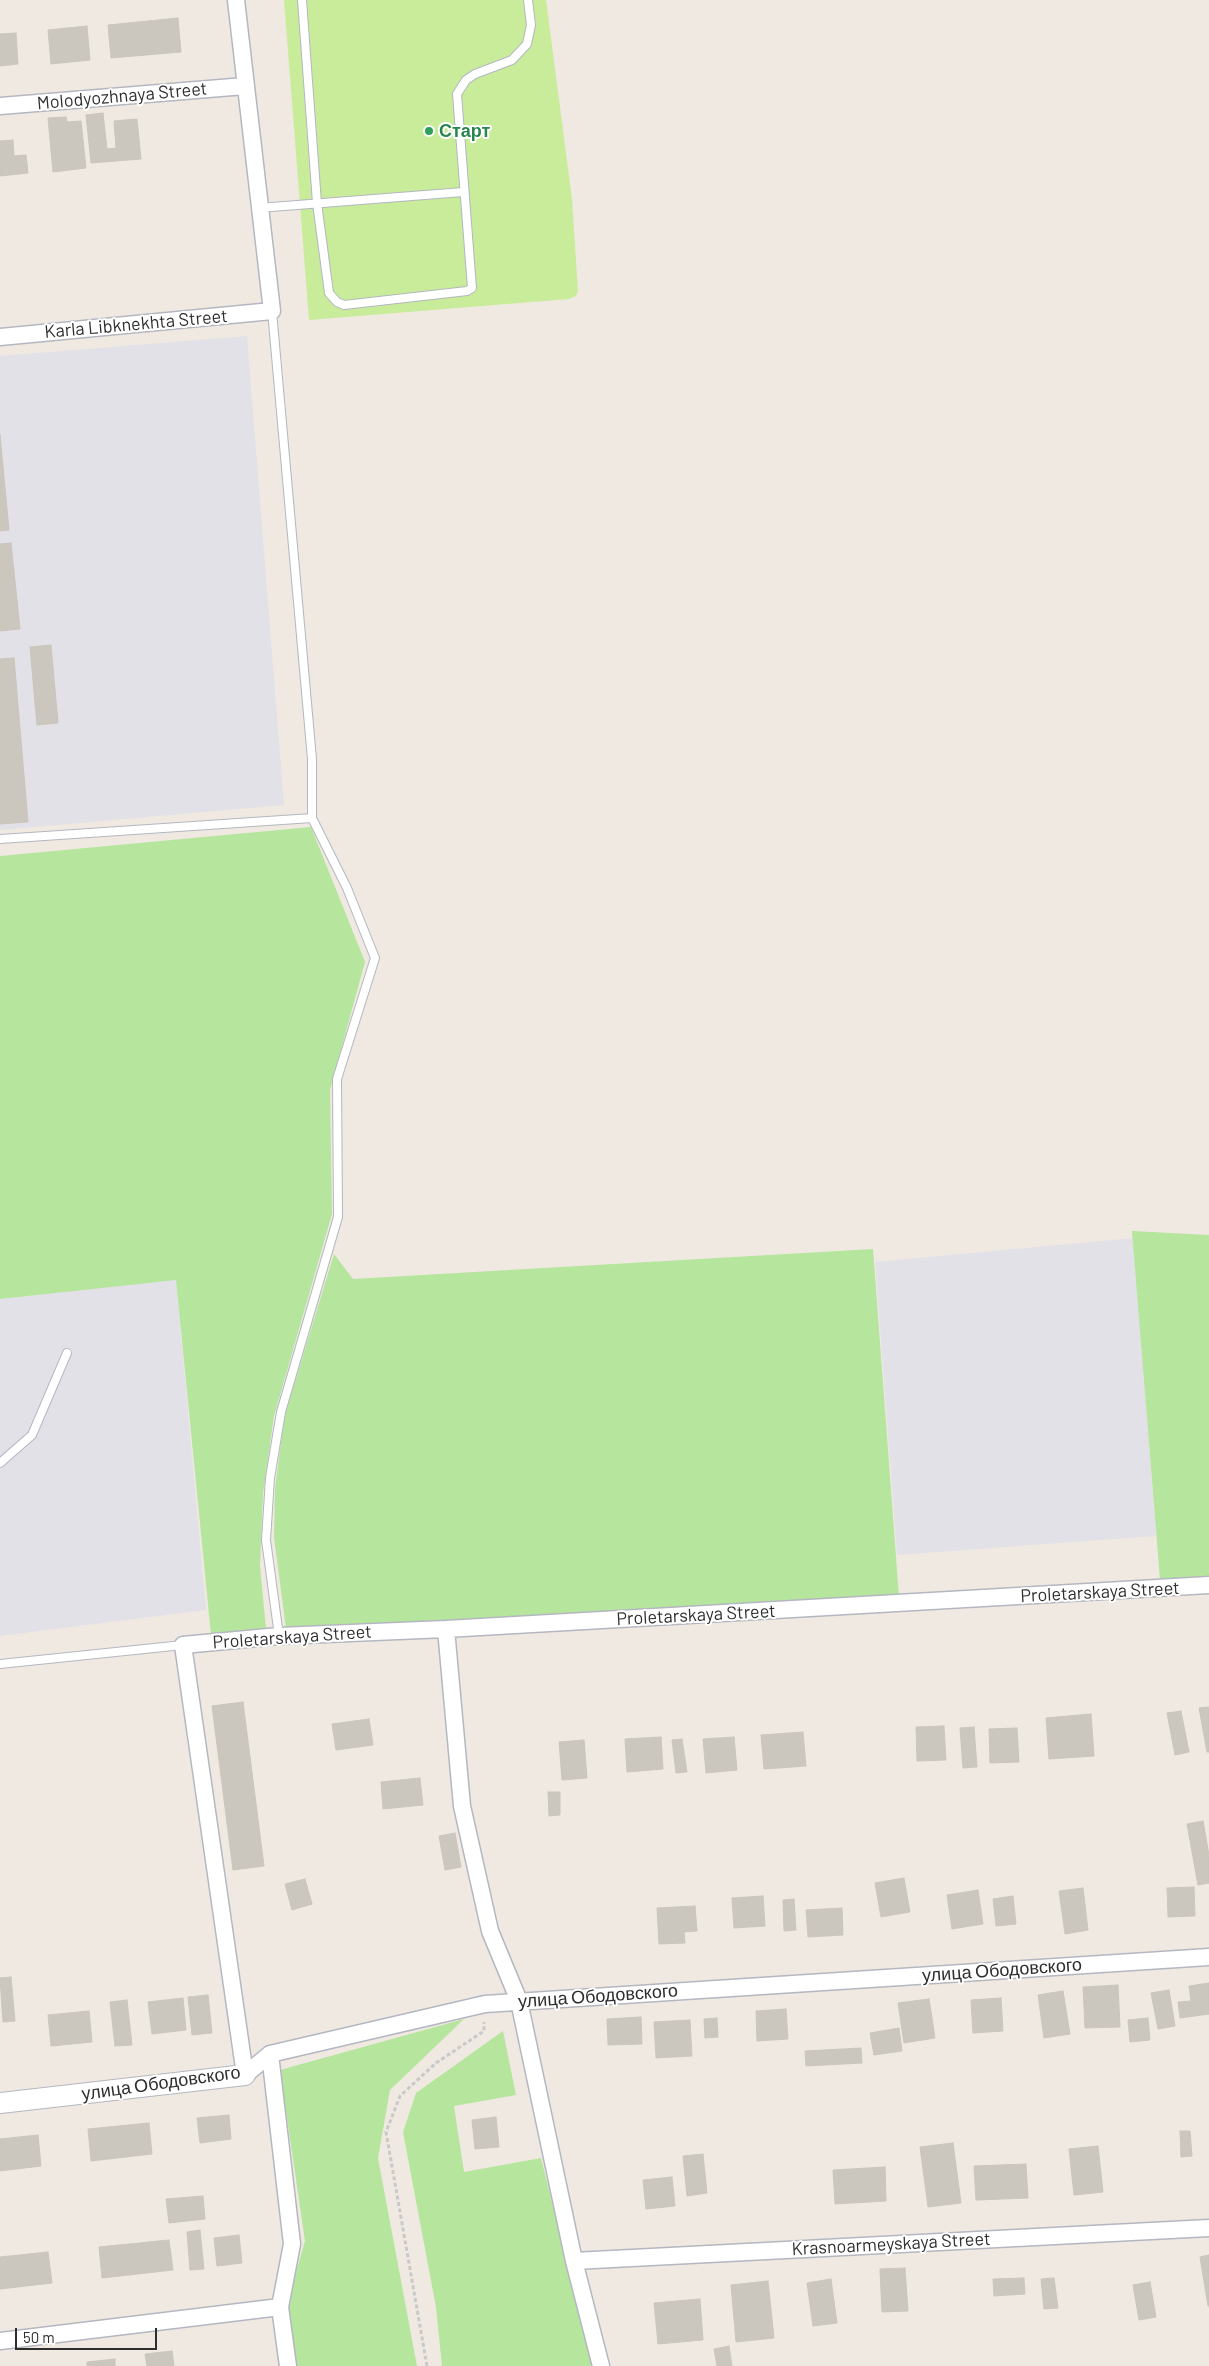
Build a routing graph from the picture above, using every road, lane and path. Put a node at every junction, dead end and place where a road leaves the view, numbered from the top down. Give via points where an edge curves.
1 (236, 0) edge
2 (302, 0) edge
3 (528, 0) edge
4 (245, 86) junction
5 (0, 106) edge
6 (463, 192) junction
7 (317, 203) junction
8 (259, 208) junction
9 (272, 312) junction
10 (0, 337) edge
11 (312, 818) junction
12 (0, 839) edge
13 (68, 1353) dead end
14 (0, 1463) edge
15 (1209, 1585) edge
16 (446, 1629) junction
17 (279, 1636) junction
18 (183, 1645) junction
19 (0, 1664) edge
20 (1209, 1957) edge
21 (519, 2001) junction
22 (485, 2004) junction
23 (270, 2054) junction
24 (245, 2075) junction
25 (0, 2103) edge
26 (1209, 2228) edge
27 (574, 2260) junction
28 (280, 2307) junction
29 (0, 2341) edge
30 (288, 2366) edge
31 (427, 2366) edge
32 (601, 2366) edge

1 - 4 street
2 - 7 lane
3 - 6 lane via 531,25 527,44 512,60 466,80 457,94
4 - 5 street, Molodyozhnaya Street
4 - 8 street
6 - 7 lane
6 - 7 lane via 473,286 470,290 344,305 328,293
7 - 8 lane
8 - 9 street
9 - 10 street, Karla Libknekhta Street
9 - 11 lane via 312,759
11 - 12 lane
11 - 17 lane via 347,888 375,958 338,1079 338,1217 281,1412 270,1478 266,1540
13 - 14 lane via 32,1436
15 - 16 street, Proletarskaya Street
16 - 17 street, Proletarskaya Street
16 - 21 street via 462,1806 490,1931
17 - 18 street, Proletarskaya Street
18 - 19 lane
18 - 24 street
20 - 21 street, улица Ободовского
21 - 22 street, улица Ободовского
21 - 27 street
22 - 23 street, улица Ободовского
22 - 31 path via 484,2032 436,2063 400,2096 386,2132
23 - 24 street, улица Ободовского
23 - 28 street via 292,2244
24 - 25 street, улица Ободовского
26 - 27 street, Krasnoarmeyskaya Street
27 - 32 street
28 - 29 street
28 - 30 street

